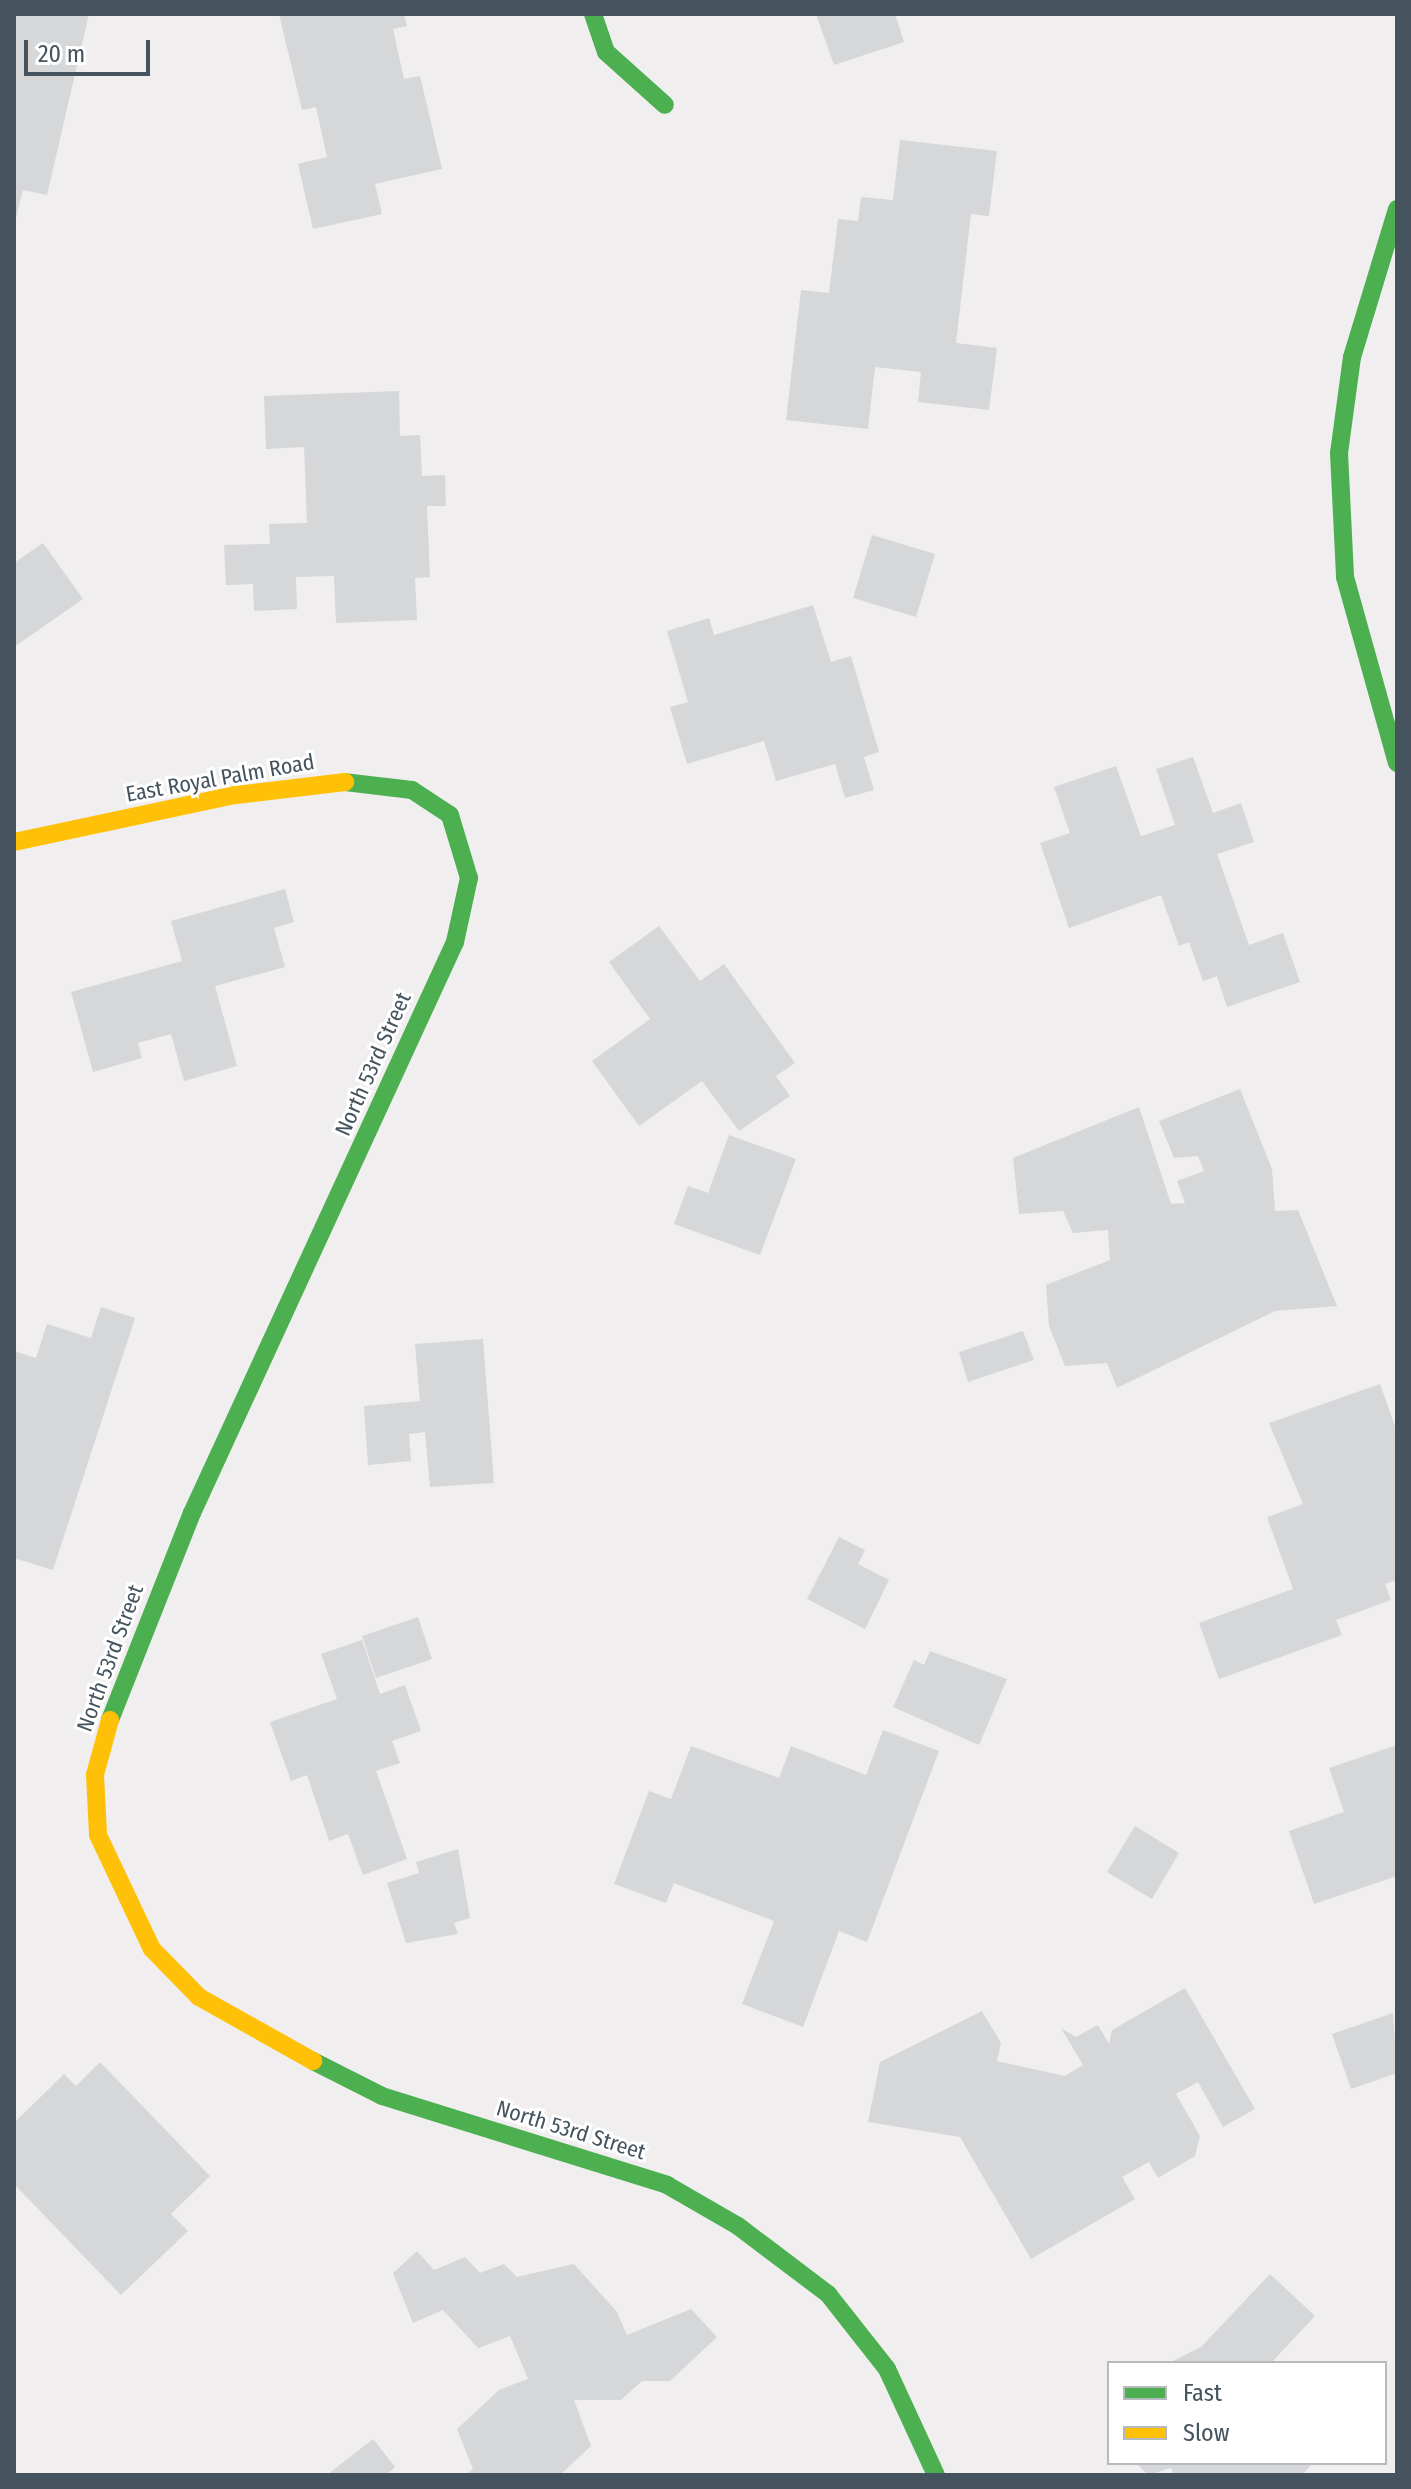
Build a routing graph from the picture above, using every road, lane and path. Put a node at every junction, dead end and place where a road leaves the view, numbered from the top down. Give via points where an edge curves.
1 (593, 14) edge
2 (665, 105) dead end
3 (1397, 209) edge
4 (1397, 763) edge
5 (462, 838) joint
6 (14, 842) edge
7 (936, 2475) edge

1 - 2 street via 606,52
3 - 4 street via 1352,357 1339,453 1345,577
5 - 6 street, East Royal Palm Road via 450,815 412,790 342,782 236,795
5 - 7 street, North 53rd Street via 469,878 455,942 192,1513 114,1705 95,1775 98,1835 152,1949 199,1997 243,2026 382,2096 667,2185 738,2226 828,2294 887,2369

